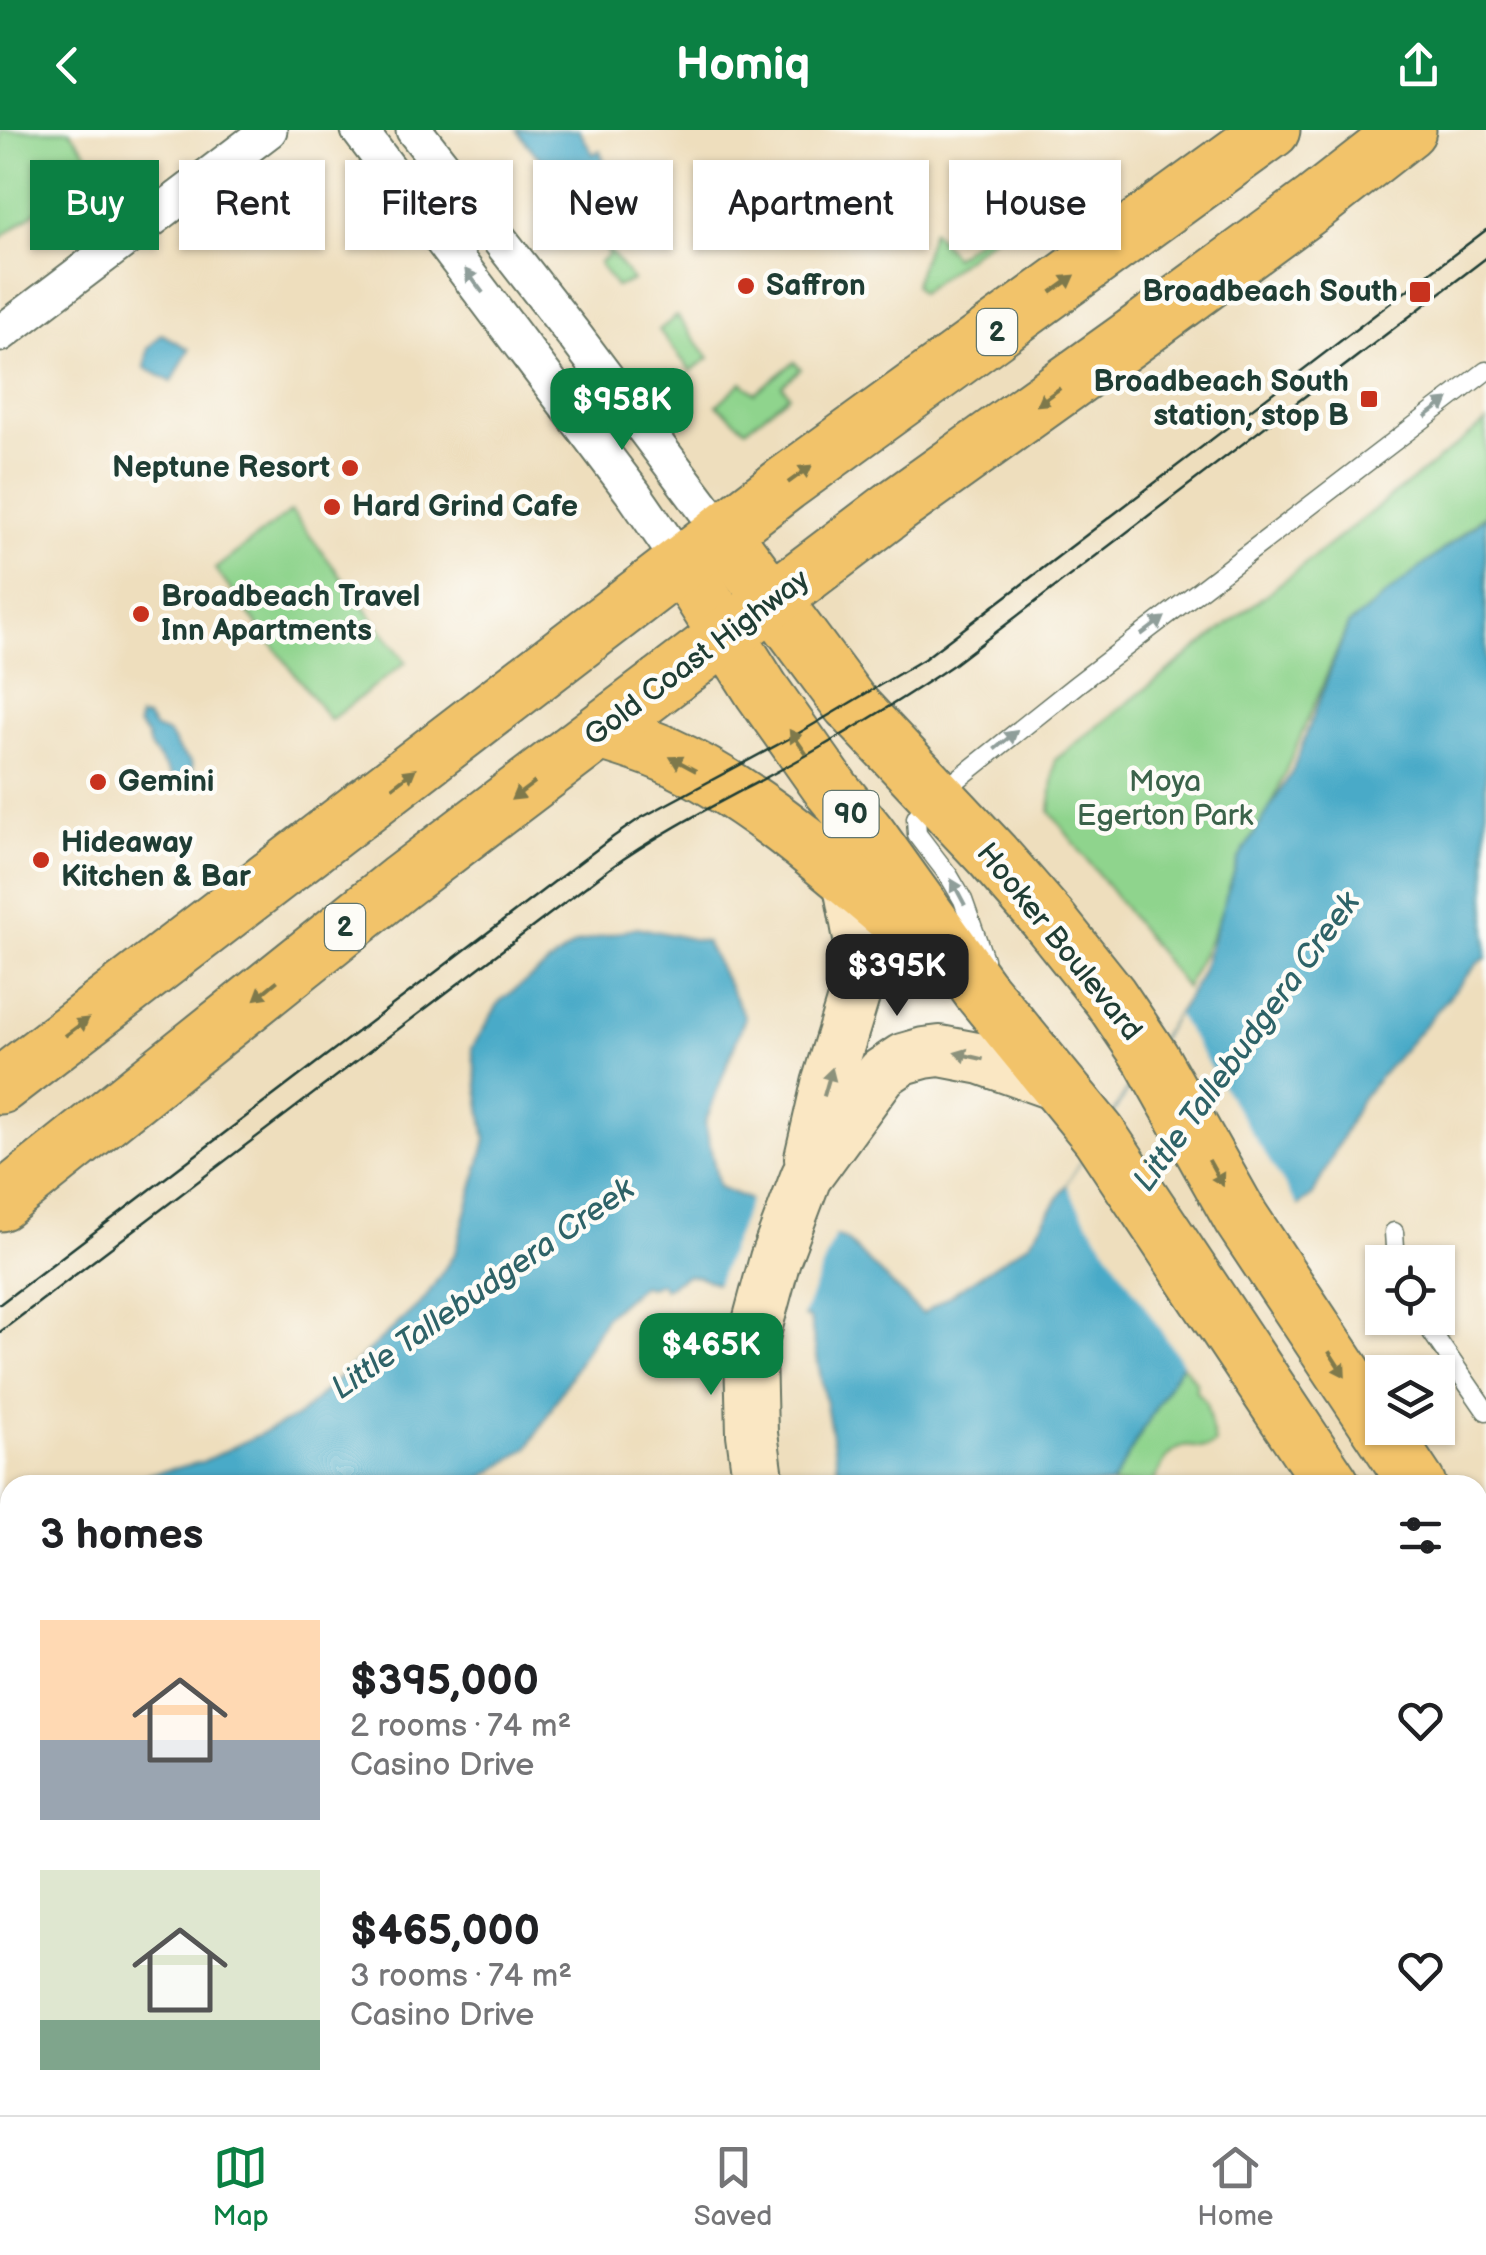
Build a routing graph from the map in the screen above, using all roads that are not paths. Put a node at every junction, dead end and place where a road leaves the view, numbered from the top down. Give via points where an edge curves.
1 (269, 130) edge
2 (359, 130) edge
3 (414, 130) edge
4 (1272, 130) edge
5 (1408, 130) edge
6 (0, 334) edge
7 (1486, 370) edge
8 (702, 548) junction
9 (772, 601) junction
10 (726, 636) junction
11 (600, 732) junction
12 (937, 796) junction
13 (848, 880) junction
14 (991, 1003) junction
15 (0, 1086) edge
16 (1061, 1088) junction
17 (804, 1182) junction
18 (0, 1204) edge
19 (1394, 1232) dead end
20 (1395, 1245) edge
21 (1434, 1335) edge
22 (1486, 1411) edge
23 (757, 1475) edge
24 (1325, 1475) edge
25 (1411, 1475) edge

1 - 6 street
8 -> 2 street via 634,492
3 - 8 street via 563,320
8 -> 4 main road, 2
5 -> 9 main road, Gold Coast Highway / 2
12 -> 7 lane
8 - 9 main road, Hooker Boulevard / 90
8 - 10 main road, 90
15 -> 8 main road, 2
9 - 10 main road, Gold Coast Highway / 2
9 - 12 main road, Hooker Boulevard / 90 via 850,704
10 - 11 main road, Gold Coast Highway / 2
14 -> 10 main road, 90
13 -> 11 main road via 686,765
11 -> 18 main road, Gold Coast Highway / 2
14 -> 12 lane via 963,900 917,834 918,813
12 -> 25 main road, Hooker Boulevard / 90 via 1080,958 1151,1058 1241,1218
13 - 14 main road
17 -> 13 street via 858,983 860,944
14 - 16 main road, 90
16 -> 17 street via 966,1054 912,1056 882,1073
16 - 24 main road, 90 via 1099,1134
17 - 23 street via 750,1352
19 - 20 lane
21 - 22 lane

